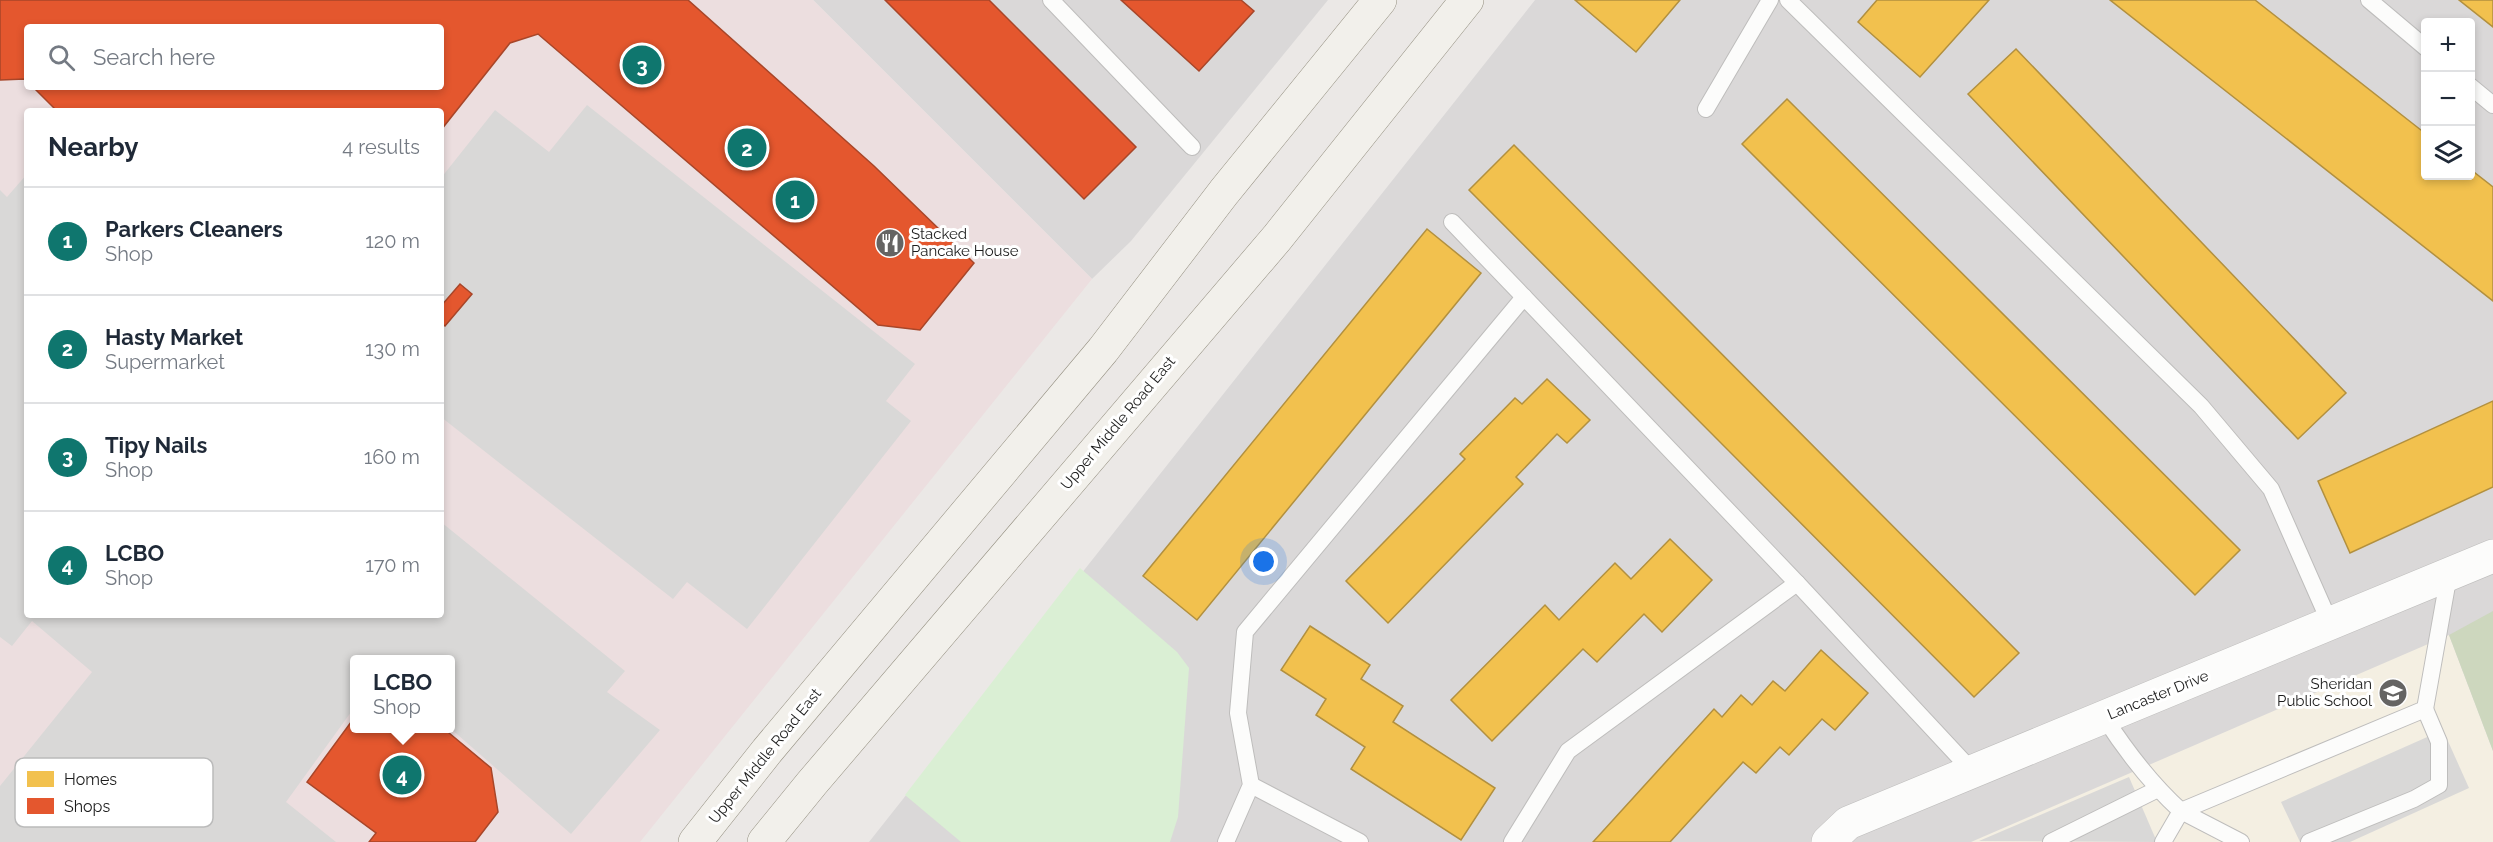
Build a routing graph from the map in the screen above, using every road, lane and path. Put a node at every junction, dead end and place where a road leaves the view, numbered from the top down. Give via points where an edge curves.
1 (1051, 0) edge
2 (1380, 0) edge
3 (1467, 0) edge
4 (1770, 0) edge
5 (1788, 0) edge
6 (2369, 0) edge
7 (2421, 44) edge
8 (2475, 90) edge
9 (2493, 105) edge
10 (1706, 109) dead end
11 (1192, 147) dead end
12 (1452, 222) dead end
13 (1524, 297) junction
14 (2493, 556) edge
15 (2450, 574) junction
16 (1797, 583) junction
17 (2330, 623) junction
18 (2425, 709) junction
19 (2103, 717) junction
20 (1973, 772) junction
21 (1251, 785) junction
22 (2158, 789) junction
23 (2181, 811) junction
24 (695, 842) edge
25 (764, 842) edge
26 (1226, 842) edge
27 (1360, 842) edge
28 (1512, 842) edge
29 (1828, 842) edge
30 (2051, 842) edge
31 (2163, 842) edge
32 (2241, 842) edge
33 (2309, 842) edge

1 - 11 lane
2 - 24 main road, Upper Middle Road East via 1224,192 1103,350 774,742
3 - 25 main road, Upper Middle Road East via 1277,237
4 - 10 lane
5 - 17 lane via 2201,406 2271,489
6 - 7 lane
8 - 9 lane
12 - 13 lane
13 - 16 lane
13 - 21 lane via 1245,632 1238,713
14 - 15 street, Lancaster Drive
15 - 17 street, Lancaster Drive
15 - 18 lane
16 - 20 lane
16 - 28 lane via 1569,751
17 - 19 street, Lancaster Drive
18 - 23 lane
18 - 33 lane via 2439,742 2439,785
19 - 20 street, Lancaster Drive
19 - 22 lane
20 - 29 street, Lancaster Drive via 1848,823
21 - 26 lane
21 - 27 lane
22 - 23 lane
22 - 30 lane
23 - 31 lane
23 - 32 lane

